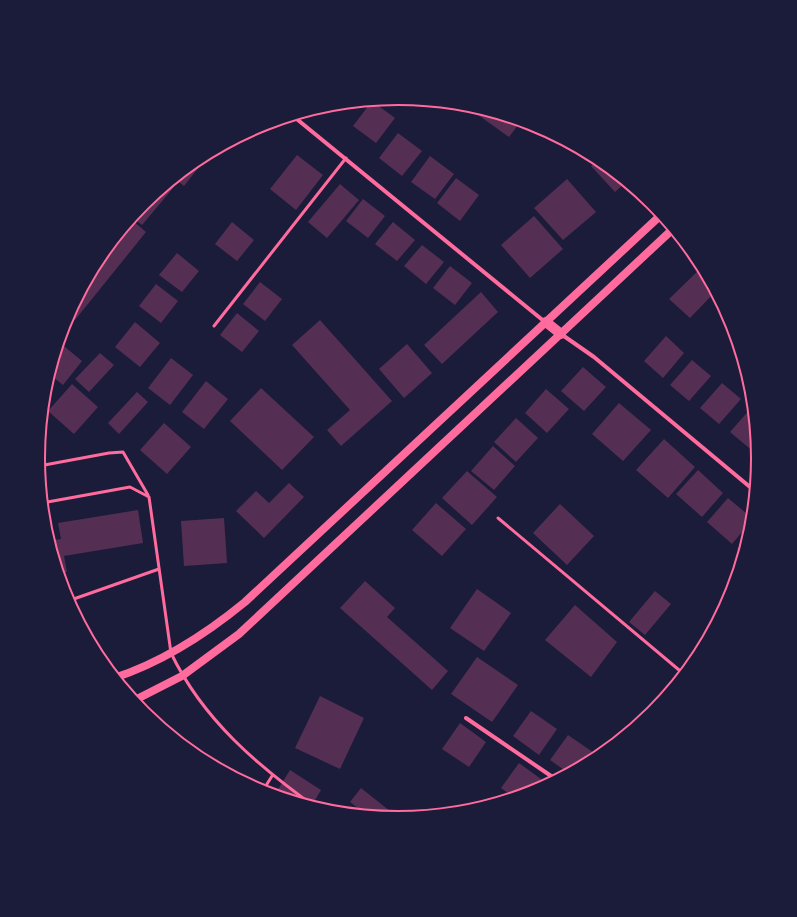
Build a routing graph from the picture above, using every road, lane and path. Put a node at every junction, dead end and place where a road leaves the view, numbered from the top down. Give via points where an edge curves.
1 (298, 120) edge
2 (346, 158) junction
3 (657, 218) edge
4 (670, 232) edge
5 (546, 322) junction
6 (214, 326) dead end
7 (561, 334) junction
8 (45, 465) edge
9 (751, 487) edge
10 (149, 497) junction
11 (48, 502) edge
12 (498, 518) dead end
13 (160, 569) junction
14 (74, 599) edge
15 (171, 653) junction
16 (681, 671) edge
17 (119, 676) edge
18 (182, 676) junction
19 (139, 698) edge
20 (466, 718) dead end
21 (272, 776) junction
22 (553, 777) edge
23 (266, 786) edge
24 (304, 799) edge

1 - 2 street
2 - 5 street
2 - 6 lane
3 - 5 main road
4 - 7 main road
5 - 7 main road
5 - 15 main road via 245,602 209,630
7 - 9 street via 594,357
7 - 18 main road via 257,618 223,648
8 - 10 lane via 123,452
10 - 11 lane via 130,486
10 - 13 lane
12 - 16 lane
13 - 14 lane
13 - 15 lane
15 - 17 main road
15 - 18 lane
18 - 19 main road
18 - 21 lane via 217,724
20 - 22 street
21 - 23 lane
21 - 24 lane

